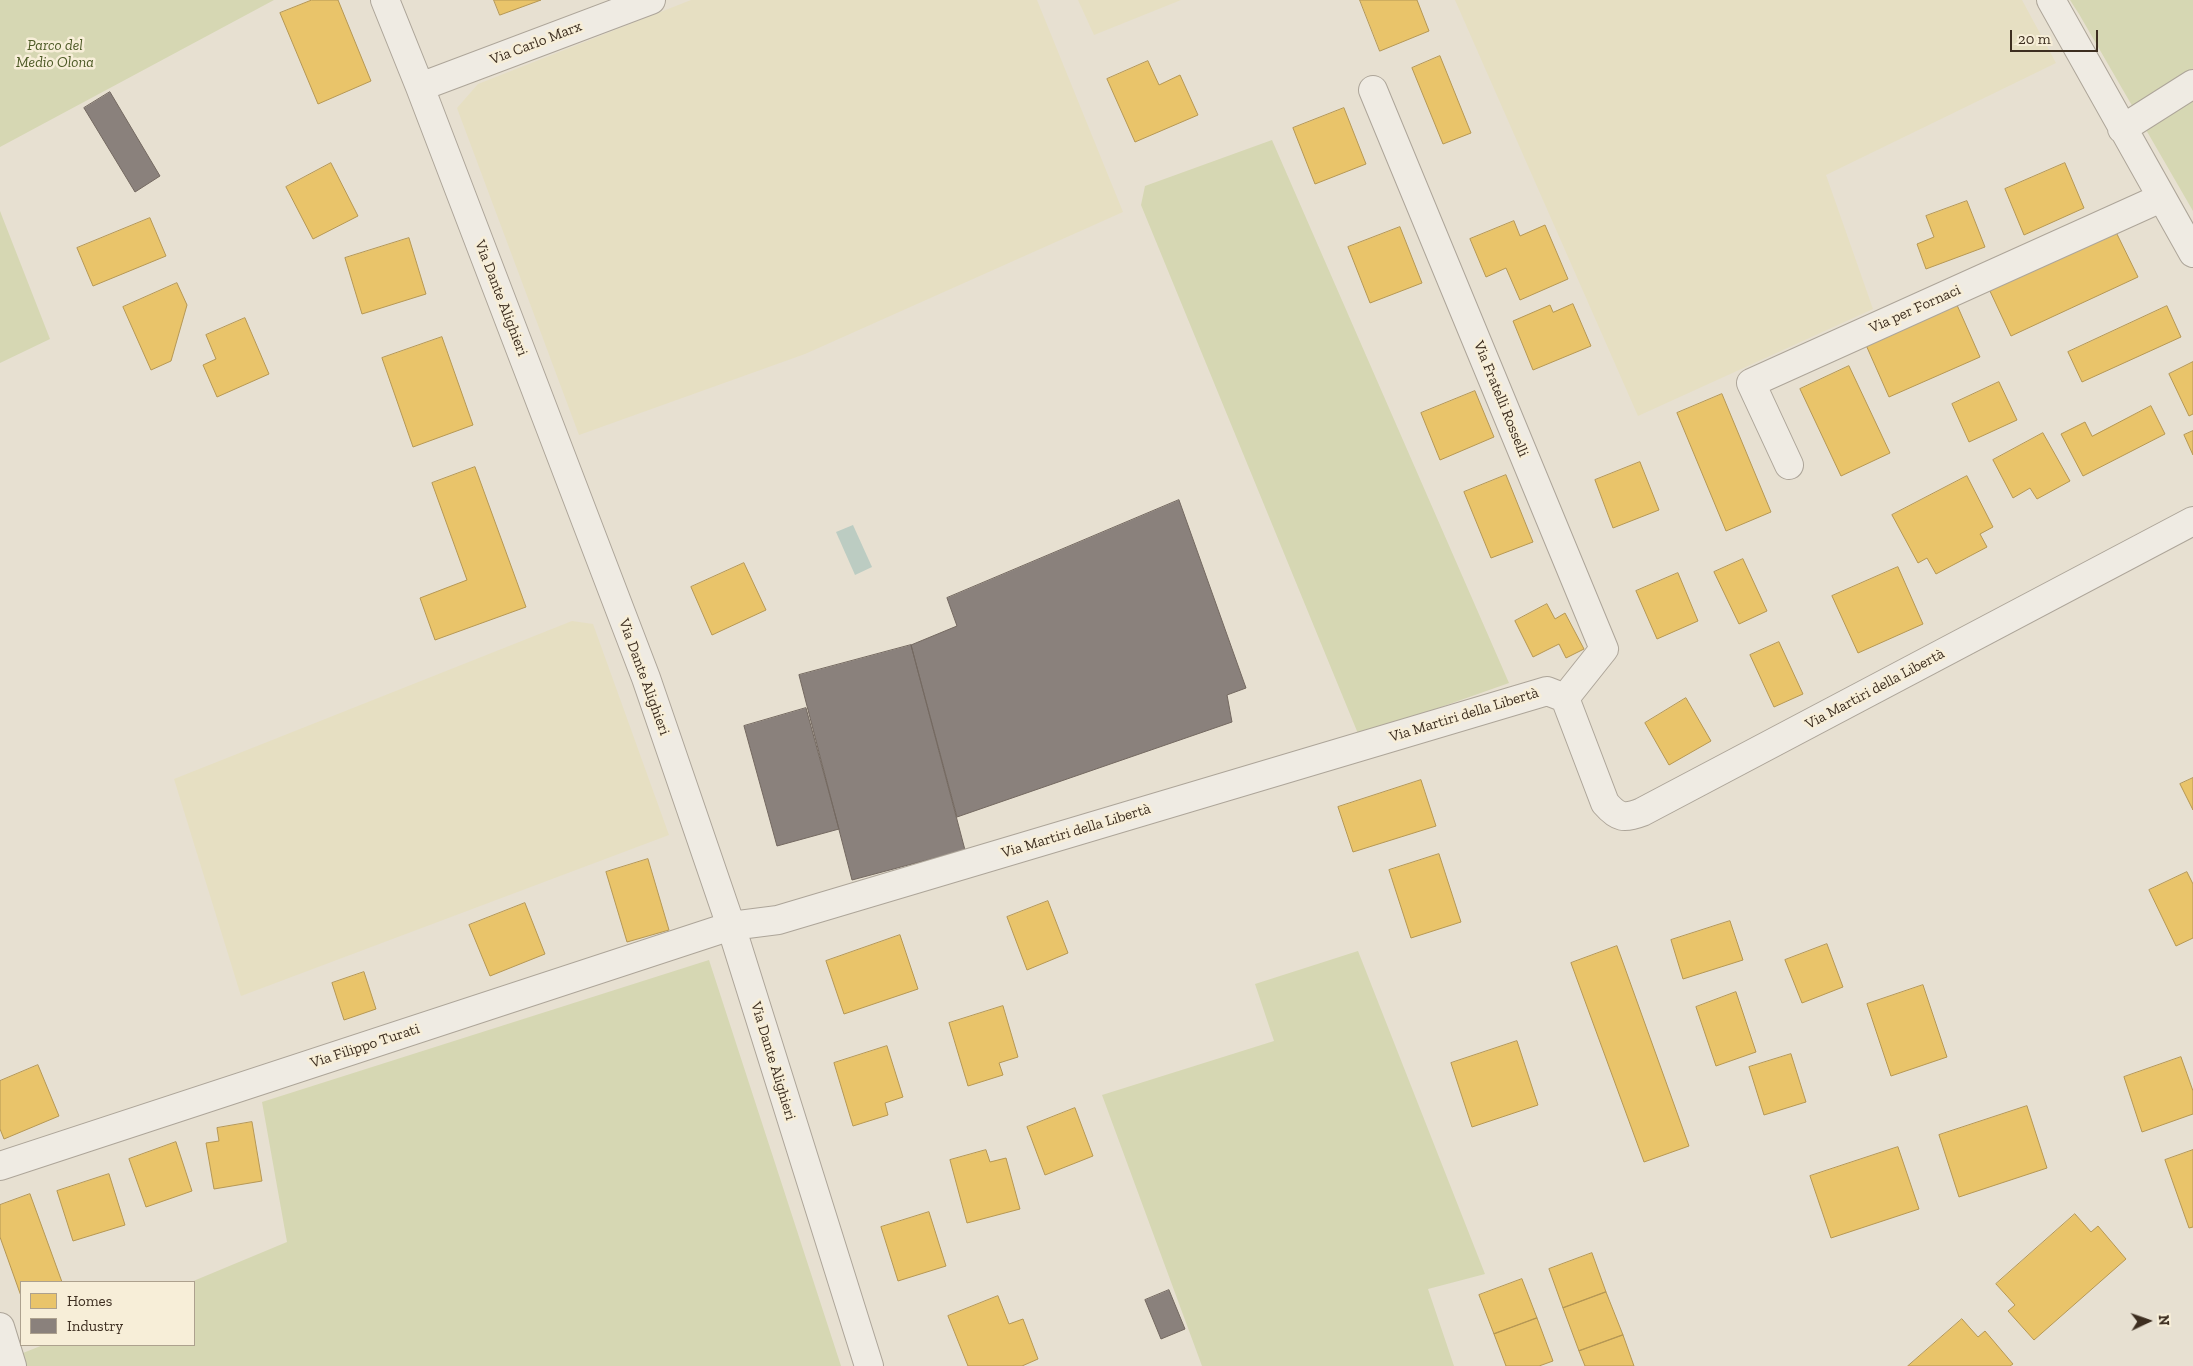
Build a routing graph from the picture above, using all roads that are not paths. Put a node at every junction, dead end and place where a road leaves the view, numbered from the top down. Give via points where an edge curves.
1 (384, 0) edge
2 (651, 0) edge
3 (2051, 0) edge
4 (2193, 84) edge
5 (420, 87) junction
6 (1373, 90) dead end
7 (2122, 129) junction
8 (2161, 198) junction
9 (2193, 253) edge
10 (1789, 465) dead end
11 (2193, 521) edge
12 (1564, 698) junction
13 (730, 926) junction
14 (0, 1166) edge
15 (0, 1327) edge
16 (12, 1366) edge
17 (869, 1366) edge

1 - 5 street, Via Dante Alighieri
2 - 5 street, Via Carlo Marx
3 - 7 street
4 - 7 street
5 - 13 street, Via Dante Alighieri via 646,678
6 - 12 street, Via Fratelli Rosselli via 1604,649
7 - 8 street
8 - 9 street
8 - 10 street, Via per Fornaci via 1751,383
11 - 12 street, Via Martiri della Libertà via 1628,817 1615,814 1605,803
12 - 13 street, Via Martiri della Libertà via 1547,691 778,920
13 - 14 street, Via Filippo Turati
13 - 17 street, Via Dante Alighieri
15 - 16 street

